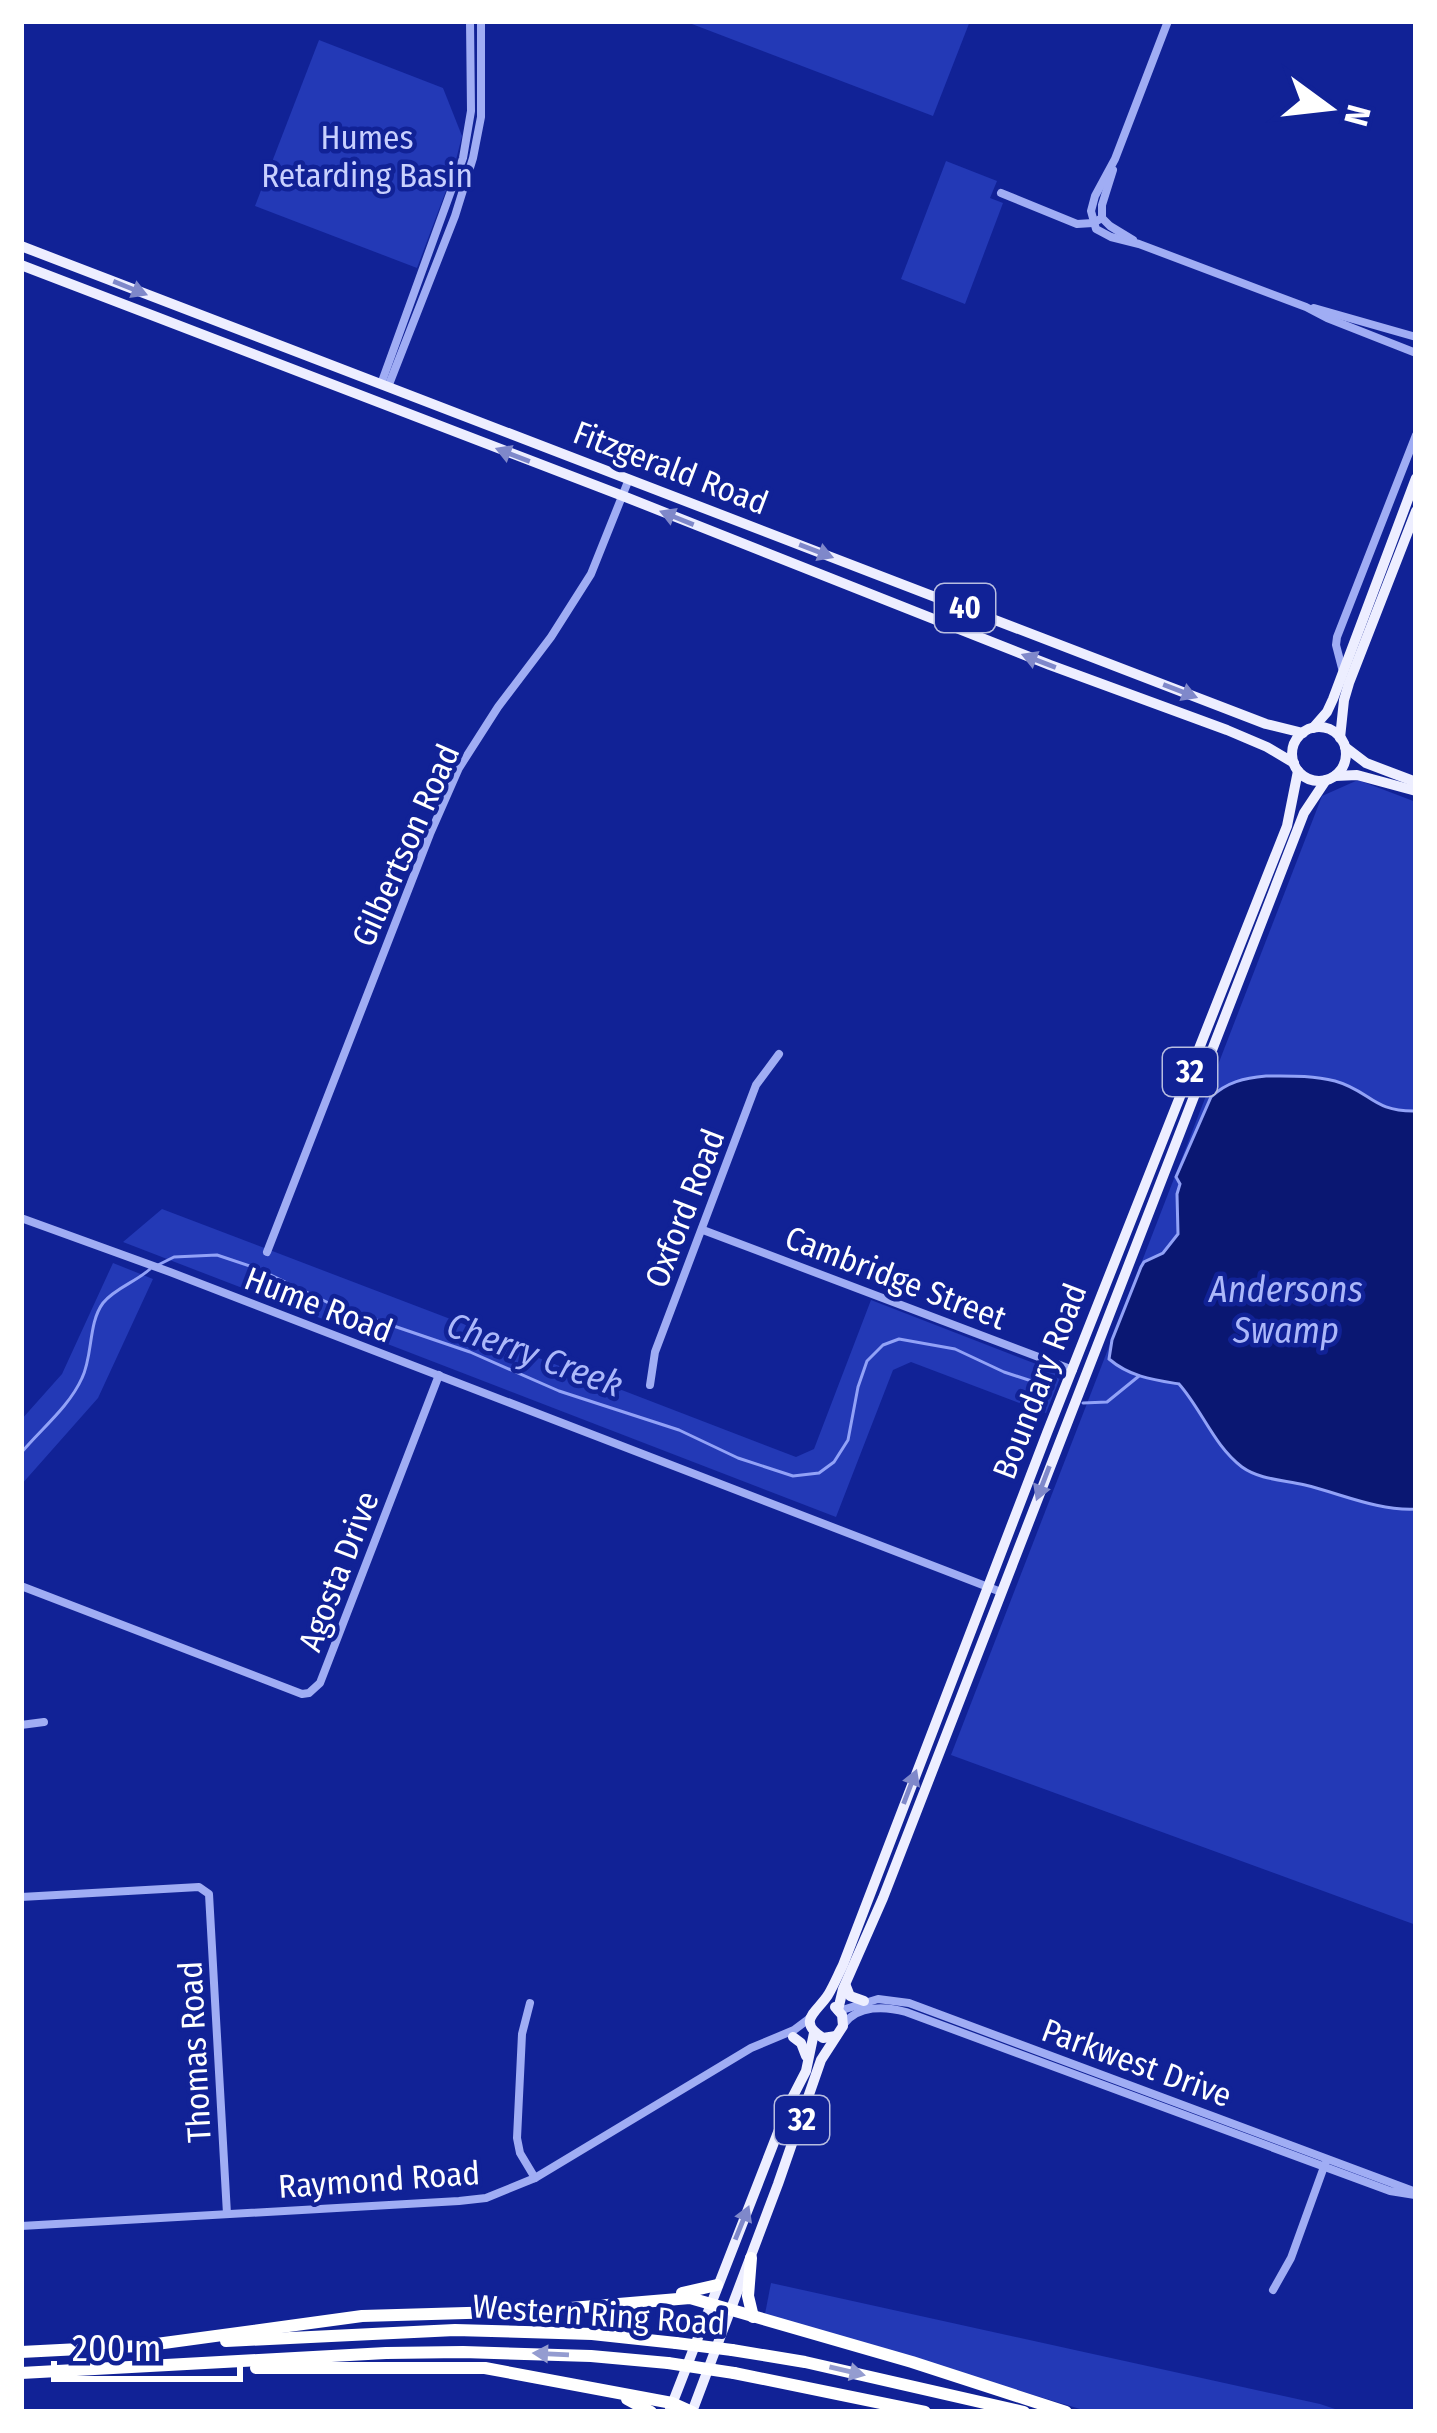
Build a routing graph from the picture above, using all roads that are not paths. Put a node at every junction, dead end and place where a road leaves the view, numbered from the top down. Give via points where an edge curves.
1 (470, 21) edge
2 (482, 21) edge
3 (1168, 21) edge
4 (481, 41) junction
5 (470, 42) junction
6 (1001, 193) dead end
7 (450, 215) junction
8 (1096, 219) junction
9 (21, 246) edge
10 (21, 265) edge
11 (1306, 307) junction
12 (1401, 332) junction
13 (1416, 337) edge
14 (1396, 345) junction
15 (1416, 353) edge
16 (384, 385) junction
17 (378, 403) junction
18 (1416, 435) edge
19 (1411, 458) edge
20 (1416, 478) edge
21 (628, 479) junction
22 (622, 496) junction
23 (1416, 511) edge
24 (967, 609) junction
25 (959, 630) junction
26 (1343, 674) junction
27 (1308, 730) junction
28 (1342, 742) junction
29 (1296, 767) junction
30 (1330, 778) junction
31 (1416, 782) edge
32 (1416, 791) edge
33 (779, 1054) dead end
34 (21, 1218) edge
35 (703, 1230) junction
36 (267, 1252) dead end
37 (1079, 1372) junction
38 (439, 1375) junction
39 (650, 1385) dead end
40 (21, 1586) edge
41 (988, 1587) junction
42 (1001, 1592) junction
43 (44, 1722) dead end
44 (21, 1725) edge
45 (21, 1897) edge
46 (846, 1982) junction
47 (864, 2001) junction
48 (530, 2003) dead end
49 (820, 2006) junction
50 (839, 2010) junction
51 (810, 2018) junction
52 (839, 2031) junction
53 (814, 2033) junction
54 (793, 2037) junction
55 (771, 2039) junction
56 (993, 2039) junction
57 (806, 2071) junction
58 (1326, 2162) junction
59 (535, 2178) junction
60 (1416, 2193) edge
61 (227, 2214) junction
62 (21, 2226) edge
63 (751, 2258) junction
64 (717, 2285) junction
65 (1273, 2290) dead end
66 (652, 2299) junction
67 (710, 2303) junction
68 (731, 2310) junction
69 (753, 2317) junction
70 (149, 2345) junction
71 (21, 2352) edge
72 (176, 2367) junction
73 (21, 2373) edge
74 (609, 2391) junction
75 (670, 2408) edge
76 (651, 2412) edge
77 (692, 2412) edge
78 (925, 2412) edge
79 (1024, 2412) edge
80 (1066, 2412) edge

1 - 5 street
2 - 4 street
3 - 8 street
4 - 5 street
4 - 7 street via 478,136
5 - 7 street via 468,136
6 - 8 street via 1065,217
7 - 16 street
8 - 11 street via 1139,244
9 -> 16 main road, Fitzgerald Road / 40
10 - 17 main road, Fitzgerald Road / 40
11 - 12 street
11 - 14 street
12 - 13 street
12 - 14 street
14 - 15 street
16 - 17 main road
16 - 21 main road, Fitzgerald Road / 40
22 -> 17 main road, Fitzgerald Road / 40
18 - 19 street
19 - 26 street via 1337,637
20 - 26 main road
21 - 22 street, Gilbertson Road
21 -> 24 main road, Fitzgerald Road / 40
25 -> 22 main road, Fitzgerald Road / 40
22 - 36 street, Gilbertson Road via 591,574 459,768
23 - 28 main road via 1349,683
24 - 25 main road
24 -> 27 main road, Fitzgerald Road / 40 via 1266,724
29 -> 25 main road, Fitzgerald Road / 40 via 1227,730
26 - 27 main road via 1327,712
27 - 28 main road, 40 via 1328,729
27 - 29 main road via 1292,750
28 - 30 main road via 1345,760
28 - 31 main road via 1366,763
29 - 30 main road, 40 via 1307,778
29 - 37 main road, Boundary Road / 32 via 1287,826
30 - 32 main road via 1357,775
30 - 37 main road, Boundary Road / 32 via 1304,813
33 - 35 street, Oxford Road via 756,1085
34 - 38 street, Hume Road
35 - 37 street, Cambridge Street
35 - 39 street, Oxford Road
37 - 41 main road, Boundary Road / 32
37 -> 42 main road, Boundary Road / 32
38 - 40 street, Agosta Drive via 320,1683 309,1693
38 - 41 street, Hume Road
41 - 42 street, Hume Road
49 -> 41 main road, Boundary Road / 32
42 - 46 main road, Boundary Road / 32
43 - 44 street
45 - 61 street, Thomas Road via 203,1888
46 - 47 main road via 850,1996
46 - 50 main road, Boundary Road / 32
47 - 50 street, Parkwest Drive
47 - 56 street, Parkwest Drive via 897,2000
48 - 59 street via 517,2138
49 - 50 main road
49 - 51 main road, 32
50 - 52 main road
51 - 53 main road, 32
51 - 55 street, Raymond Road
52 - 53 main road
52 - 56 street, Parkwest Drive via 854,2014 889,2008
52 - 63 main road, 32 via 821,2060
53 - 54 street, Raymond Road
53 - 57 main road, 32
54 - 55 street, Raymond Road
54 - 57 main road via 804,2047
55 - 59 street, Raymond Road
56 - 58 street, Parkwest Drive
64 -> 57 main road, 32
58 - 60 street, Parkwest Drive via 1390,2191
58 - 65 street
59 - 61 street, Raymond Road via 486,2198
61 - 62 street, Raymond Road
63 - 68 main road, 32
63 - 69 highway
64 - 66 highway
64 - 67 main road, 32
66 - 67 highway
66 - 70 highway via 341,2318
67 - 68 highway
67 - 75 main road, 32
68 - 69 highway
68 - 77 main road, 32
69 - 80 highway
70 - 71 highway, Western Ring Road
70 -> 79 highway, Western Ring Road, bridge via 455,2330 592,2334 805,2362
72 - 73 highway, Western Ring Road
72 - 74 highway via 485,2368
78 -> 72 highway, Western Ring Road, bridge via 734,2373 591,2356 463,2351
74 - 75 highway
74 - 76 highway
75 - 77 highway

